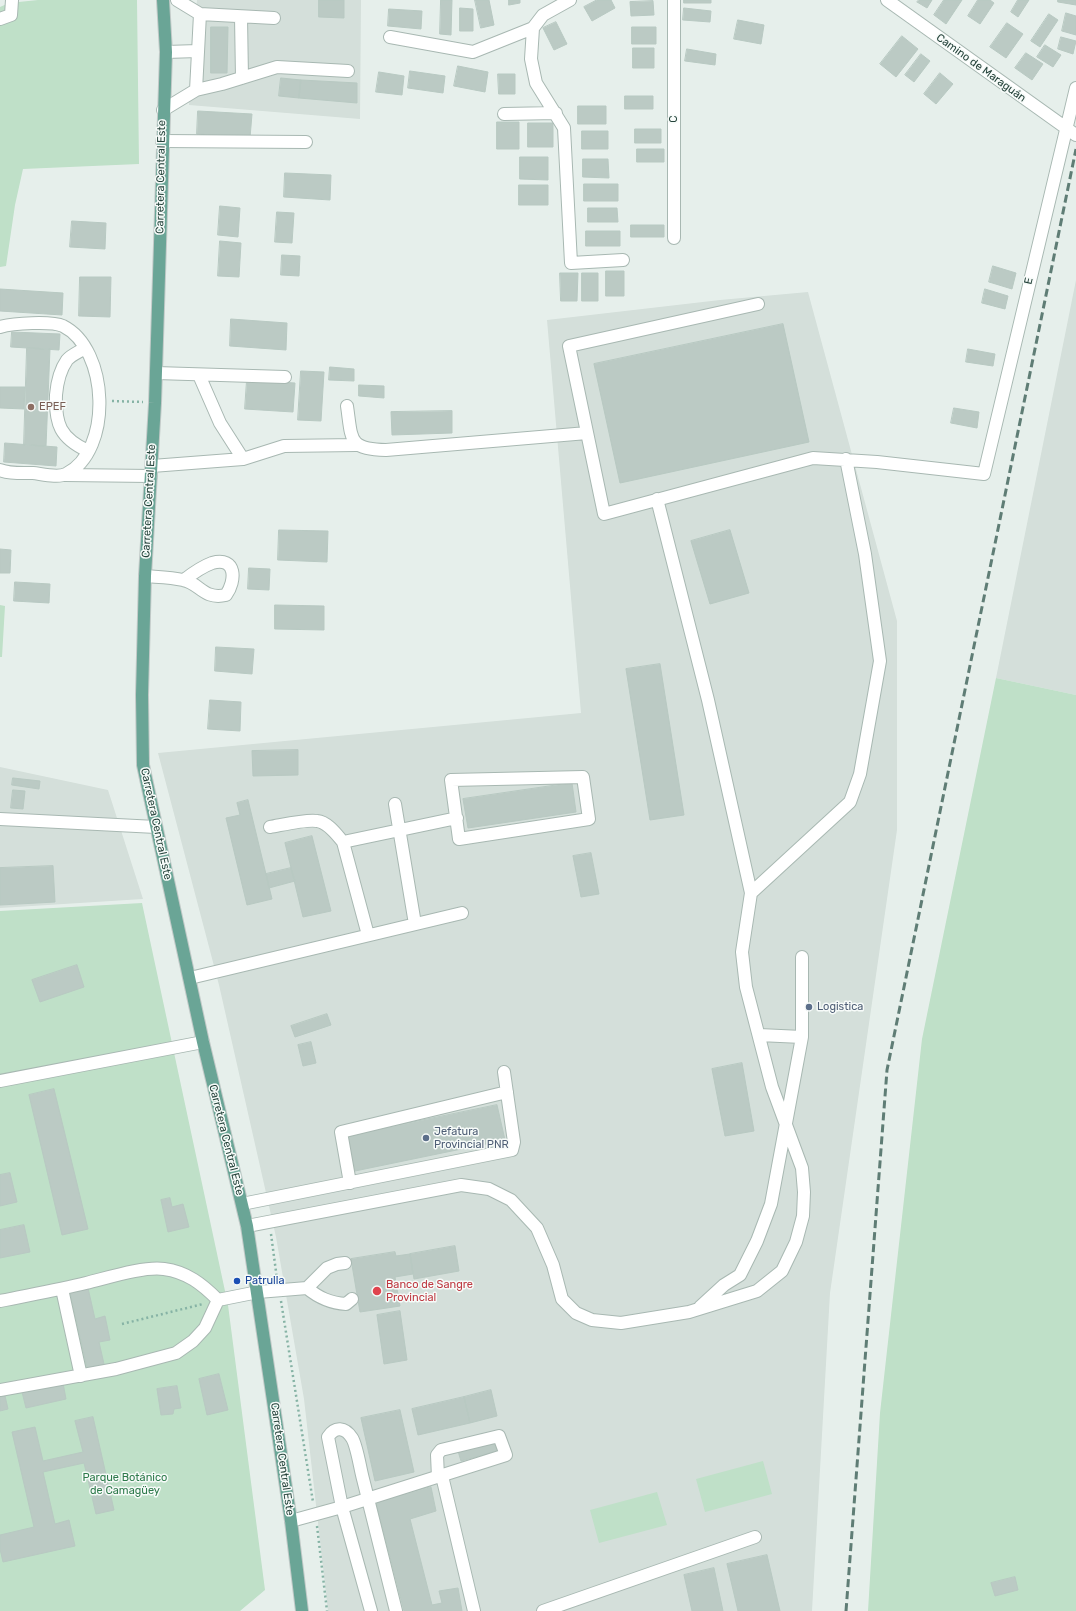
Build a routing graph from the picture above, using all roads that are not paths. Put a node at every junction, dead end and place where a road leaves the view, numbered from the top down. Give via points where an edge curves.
1 (12, 0) edge
2 (163, 0) edge
3 (177, 0) edge
4 (570, 0) edge
5 (674, 0) edge
6 (887, 0) edge
7 (200, 14) junction
8 (241, 16) junction
9 (274, 18) dead end
10 (0, 20) edge
11 (533, 28) junction
12 (390, 37) dead end
13 (198, 51) junction
14 (166, 52) junction
15 (348, 71) dead end
16 (242, 78) junction
17 (1076, 88) edge
18 (196, 90) junction
19 (163, 110) junction
20 (556, 112) junction
21 (504, 114) dead end
22 (1065, 128) junction
23 (1076, 135) edge
24 (162, 141) junction
25 (306, 142) dead end
26 (674, 238) dead end
27 (623, 260) dead end
28 (758, 304) dead end
29 (0, 327) edge
30 (84, 348) junction
31 (156, 373) junction
32 (199, 374) junction
33 (285, 378) dead end
34 (347, 406) dead end
35 (587, 433) junction
36 (356, 445) junction
37 (88, 451) junction
38 (243, 459) junction
39 (846, 459) junction
40 (0, 470) edge
41 (151, 471) junction
42 (65, 475) junction
43 (657, 499) junction
44 (145, 576) junction
45 (184, 580) dead end
46 (396, 804) dead end
47 (457, 818) junction
48 (0, 819) edge
49 (156, 827) junction
50 (270, 827) dead end
51 (400, 830) junction
52 (343, 842) junction
53 (751, 893) junction
54 (462, 913) dead end
55 (415, 924) junction
56 (368, 936) junction
57 (802, 957) dead end
58 (190, 978) junction
59 (758, 1035) junction
60 (802, 1037) junction
61 (203, 1042) junction
62 (504, 1072) dead end
63 (0, 1081) edge
64 (507, 1092) junction
65 (786, 1126) junction
66 (350, 1183) junction
67 (242, 1204) junction
68 (247, 1226) junction
69 (345, 1263) dead end
70 (307, 1288) junction
71 (62, 1289) junction
72 (258, 1292) junction
73 (352, 1299) dead end
74 (218, 1300) junction
75 (0, 1301) edge
76 (698, 1309) junction
77 (81, 1376) junction
78 (0, 1390) edge
79 (440, 1476) junction
80 (368, 1500) junction
81 (342, 1507) junction
82 (292, 1521) junction
83 (755, 1537) dead end
84 (302, 1611) edge
85 (371, 1611) edge
86 (396, 1611) edge
87 (474, 1611) edge
88 (543, 1611) edge

1 - 10 street via 11,15
2 - 14 main road, Carretera Central Este
3 - 7 street
4 - 11 street via 543,15
5 - 26 street, C
6 - 22 street, Camino de Maraguán
7 - 8 street
7 - 13 street
8 - 9 street
8 - 16 street
11 - 12 street via 473,52
11 - 20 street via 531,59 536,83
13 - 14 street
13 - 18 street
14 - 19 main road, Carretera Central Este
15 - 16 street via 277,67
16 - 18 street
17 - 22 street, E
18 - 19 street
19 - 24 main road, Carretera Central Este
20 - 21 street
20 - 27 street via 564,128 571,264
22 - 23 street, Camino de Maraguán
22 - 39 street, E via 984,474
24 - 25 street
24 - 31 main road, Carretera Central Este
28 - 35 street via 569,346
29 - 30 street via 34,323 62,326 71,332
30 - 37 street via 97,374 101,401 96,432
30 - 37 street via 68,359 60,372 55,414 59,427 67,438
31 - 32 street
31 - 41 main road, Carretera Central Este
32 - 33 street
32 - 38 street via 220,424
34 - 36 street via 352,437
35 - 36 street via 386,450 367,449
35 - 43 street via 604,514
36 - 38 street via 284,446
37 - 42 street via 77,467
38 - 41 street
39 - 43 street via 813,458
39 - 53 street via 865,554 880,661 860,774 850,802
40 - 42 street
41 - 42 street
41 - 44 main road, Carretera Central Este
43 - 53 street via 708,700
44 - 45 street
44 - 49 main road, Carretera Central Este via 143,765
46 - 51 street
47 - 47 street via 459,840 589,819 583,777 451,780
47 - 51 street
48 - 49 street
49 - 58 main road, Carretera Central Este
50 - 52 street via 317,821 327,825
51 - 52 street
51 - 55 street
52 - 56 street
53 - 59 street via 742,952 746,987
54 - 55 street
55 - 56 street
56 - 58 street
57 - 60 street
58 - 61 main road, Carretera Central Este
59 - 60 street
59 - 65 street
60 - 65 street
61 - 63 street
61 - 67 main road, Carretera Central Este
62 - 64 street
64 - 66 street via 341,1132
64 - 66 street via 514,1142 512,1150
65 - 76 street via 771,1204 757,1241 740,1275 724,1285
65 - 76 street via 802,1168 803,1216 796,1242 782,1271 757,1291
66 - 67 street
67 - 68 main road, Carretera Central Este
68 - 72 main road, Carretera Central Este
68 - 76 street via 461,1185 489,1189 511,1200 536,1228 553,1265 562,1299 576,1313 592,1320 621,1323
69 - 70 street via 327,1268
70 - 72 street
70 - 73 street via 318,1297 334,1303 346,1304
71 - 74 street via 135,1272 163,1269 188,1275 202,1284
71 - 75 street
71 - 77 street
72 - 74 street
72 - 82 main road, Carretera Central Este
74 - 77 street via 205,1328 193,1341 176,1353 116,1370
77 - 78 street
79 - 79 street via 506,1455 499,1436 441,1450 437,1455
79 - 80 street
79 - 87 street
80 - 81 street
80 - 81 street via 352,1439 345,1430 338,1428 328,1437
80 - 86 street
81 - 82 street
81 - 85 street
82 - 84 main road, Carretera Central Este
83 - 88 street

